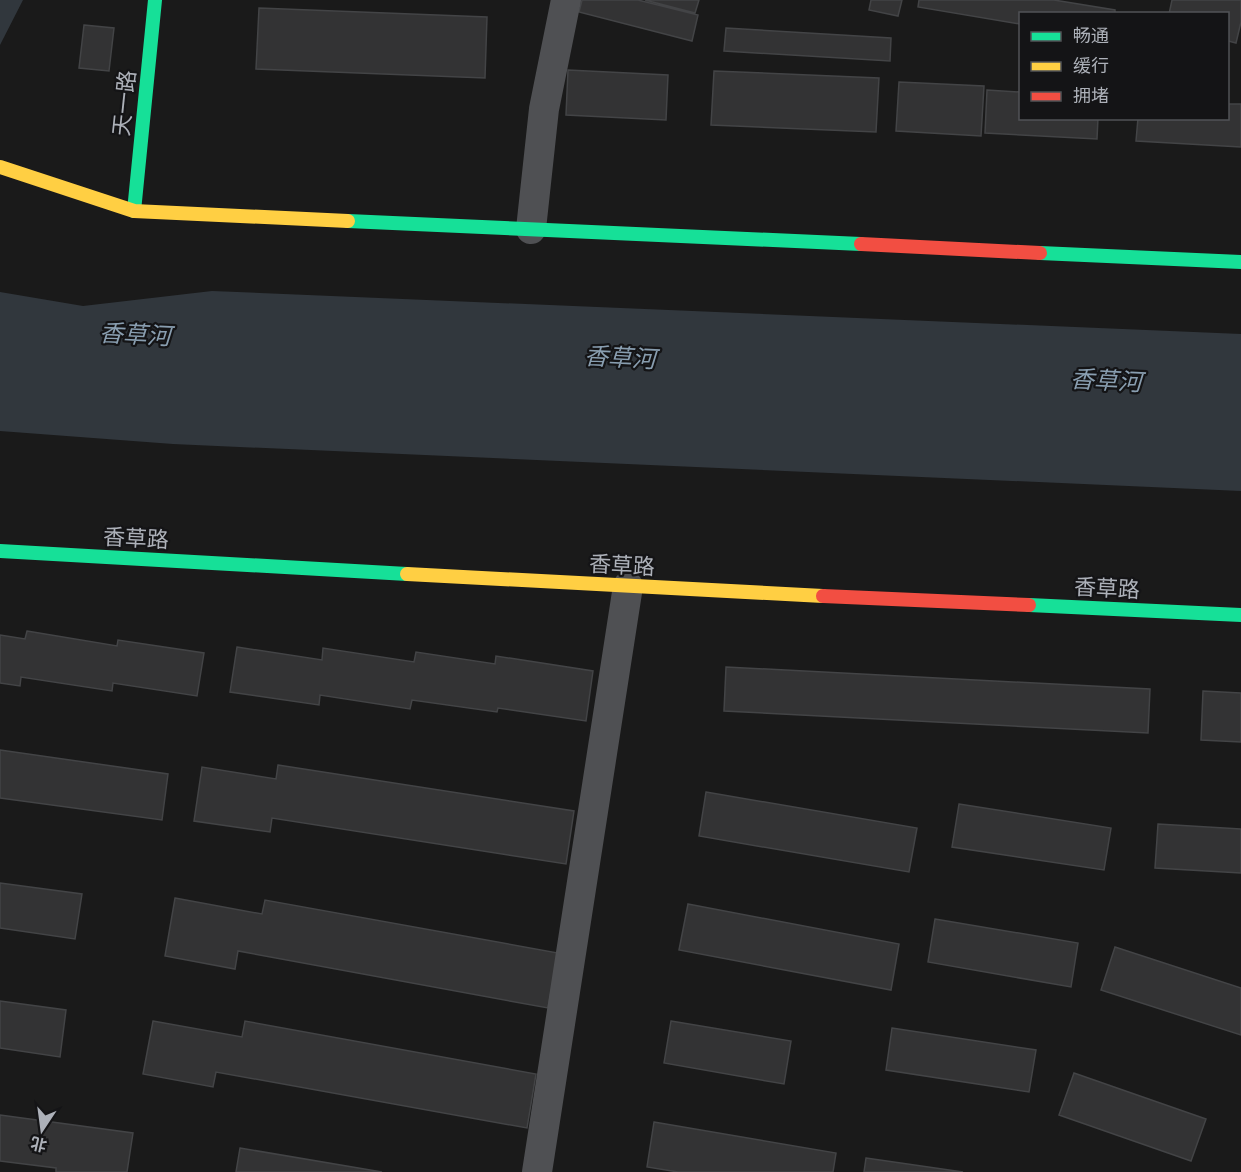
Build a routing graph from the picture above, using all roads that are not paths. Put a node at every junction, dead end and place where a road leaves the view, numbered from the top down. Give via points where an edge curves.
1 (155, 0) edge
2 (566, 0) edge
3 (0, 167) edge
4 (134, 211) junction
5 (531, 229) junction
6 (1241, 262) edge
7 (0, 551) edge
8 (628, 586) junction
9 (1241, 615) edge
10 (537, 1172) edge

1 - 4 street, 天一路
2 - 5 street via 544,109
3 - 4 street
4 - 5 street
5 - 6 street
7 - 8 street, 香草路
8 - 9 street, 香草路
8 - 10 street

